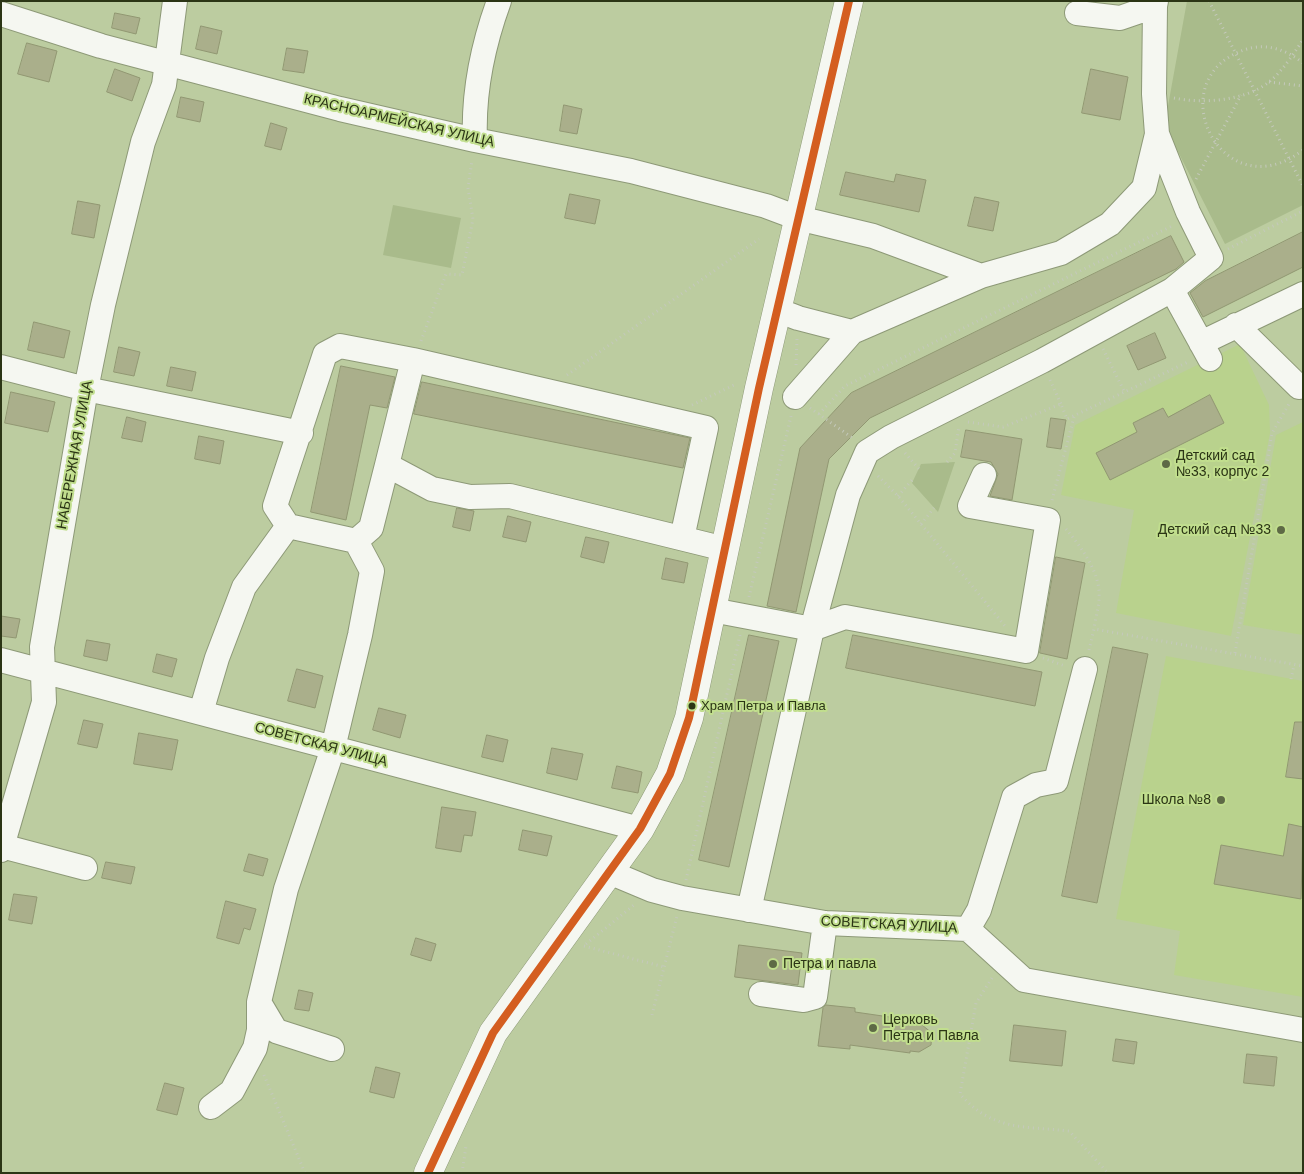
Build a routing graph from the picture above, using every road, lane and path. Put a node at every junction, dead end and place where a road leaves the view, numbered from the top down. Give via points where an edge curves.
1 (176, 1) edge
2 (499, 1) edge
3 (849, 1) edge
4 (1209, 1) edge
5 (1155, 4) edge
6 (1077, 13) dead end
7 (1, 14) edge
8 (1303, 40) edge
9 (1235, 53) junction
10 (1292, 55) junction
11 (167, 63) junction
12 (1303, 63) edge
13 (1270, 82) junction
14 (1303, 86) edge
15 (1255, 91) junction
16 (1154, 94) junction
17 (1241, 95) junction
18 (1202, 100) junction
19 (1157, 134) junction
20 (475, 140) junction
21 (1215, 144) junction
22 (1303, 150) edge
23 (1290, 160) junction
24 (1195, 182) dead end
25 (1303, 186) edge
26 (1303, 211) edge
27 (1190, 217) junction
28 (798, 218) junction
29 (759, 239) dead end
30 (1211, 258) junction
31 (981, 276) junction
32 (1172, 290) junction
33 (1303, 294) edge
34 (777, 310) junction
35 (1236, 325) junction
36 (852, 332) junction
37 (1094, 332) junction
38 (1206, 352) junction
39 (413, 360) junction
40 (1042, 361) junction
41 (1, 367) edge
42 (734, 385) dead end
43 (1301, 386) edge
44 (86, 389) junction
45 (1124, 391) junction
46 (544, 392) junction
47 (795, 398) dead end
48 (1061, 404) junction
49 (1074, 416) junction
50 (681, 422) junction
51 (301, 433) junction
52 (861, 450) junction
53 (946, 462) dead end
54 (387, 465) junction
55 (984, 475) dead end
56 (914, 478) dead end
57 (898, 496) junction
58 (934, 508) dead end
59 (1049, 516) junction
60 (921, 524) junction
61 (288, 526) junction
62 (682, 538) junction
63 (356, 541) junction
64 (725, 549) junction
65 (712, 610) junction
66 (1094, 628) junction
67 (812, 629) junction
68 (1026, 651) junction
69 (1235, 653) junction
70 (1, 660) edge
71 (1294, 665) junction
72 (1303, 666) edge
73 (1085, 668) junction
74 (43, 669) junction
75 (1291, 679) dead end
76 (201, 712) junction
77 (333, 748) junction
78 (640, 829) junction
79 (2, 848) edge
80 (85, 868) dead end
81 (609, 872) junction
82 (652, 890) junction
83 (682, 898) junction
84 (749, 910) junction
85 (825, 924) junction
86 (968, 929) junction
87 (584, 946) junction
88 (578, 953) dead end
89 (1003, 960) junction
90 (664, 967) junction
91 (761, 994) dead end
92 (259, 1002) junction
93 (652, 1015) dead end
94 (1303, 1030) edge
95 (255, 1048) junction
96 (332, 1049) dead end
97 (211, 1107) dead end
98 (467, 1139) dead end
99 (304, 1173) edge
100 (428, 1173) edge
101 (462, 1173) edge
102 (1108, 1173) edge

1 - 11 street, НАБЕРЕЖНАЯ УЛИЦА
2 - 20 street via 488,31 476,101
3 - 28 main road
4 - 9 path
5 - 6 street via 1120,18
5 - 16 street
7 - 11 street, КРАСНОАРМЕЙСКАЯ УЛИЦА
8 - 10 path
9 - 10 path via 1254,47 1274,48
9 - 15 path
9 - 18 path via 1219,64 1208,81
10 - 12 path
10 - 13 path
11 - 20 street, КРАСНОАРМЕЙСКАЯ УЛИЦА via 340,109
11 - 44 street, НАБЕРЕЖНАЯ УЛИЦА via 164,85 143,142
13 - 14 path
13 - 15 path
15 - 17 path
15 - 23 path
16 - 18 path
16 - 19 street
17 - 18 path
17 - 21 path
18 - 21 path via 1204,123
19 - 27 street
19 - 31 street via 1144,188 1110,224 1061,253
20 - 28 street, КРАСНОАРМЕЙСКАЯ УЛИЦА via 631,171 766,206
20 - 39 path via 468,188 473,219 462,275 446,274
21 - 23 path via 1230,158 1249,166 1270,166
21 - 24 path
22 - 23 path
23 - 25 path
26 - 30 path
27 - 30 street
27 - 52 path via 845,386 819,414
28 - 31 street, КРАСНОАРМЕЙСКАЯ УЛИЦА via 873,236
28 - 34 main road
29 - 46 path
30 - 32 street
31 - 36 street
32 - 37 street
32 - 38 street
33 - 35 street
34 - 36 street
34 - 64 main road
35 - 38 street
35 - 43 street
36 - 47 street
37 - 40 street
37 - 45 path
38 - 45 path
39 - 46 street
39 - 51 street via 340,346 325,354
39 - 54 street
40 - 48 path
40 - 52 street
41 - 44 street
42 - 50 path via 693,403
43 - 69 path via 1272,433
44 - 51 street
44 - 74 street, НАБЕРЕЖНАЯ УЛИЦА via 42,647
45 - 49 path
46 - 50 street
48 - 49 path via 1068,420
48 - 53 path via 1003,427 960,421 955,452
49 - 59 path
50 - 62 street via 706,428
51 - 61 street via 275,506
52 - 57 path
52 - 67 street
54 - 62 street via 432,489 470,497 510,496
54 - 63 street via 371,528
55 - 59 street via 970,506
56 - 57 path
57 - 60 path
58 - 60 path
59 - 66 path via 1079,545 1095,575 1100,596
59 - 68 street
60 - 68 path
61 - 63 street
61 - 76 street via 244,587
62 - 64 street
63 - 77 street via 372,571
64 - 65 main road
65 - 67 street
65 - 78 main road via 689,718 670,774
66 - 69 path
66 - 73 path
67 - 68 street via 845,616
67 - 84 street
68 - 73 path via 1064,666
69 - 71 path
70 - 74 street, СОВЕТСКАЯ УЛИЦА
71 - 72 path
71 - 75 path
73 - 86 street via 1056,782 1036,785 1014,797 979,910
74 - 76 street, СОВЕТСКАЯ УЛИЦА
74 - 79 street, НАБЕРЕЖНАЯ УЛИЦА via 44,702
76 - 77 street, СОВЕТСКАЯ УЛИЦА
77 - 78 street, СОВЕТСКАЯ УЛИЦА
77 - 92 street via 286,889
78 - 81 main road
79 - 80 street
81 - 82 street, СОВЕТСКАЯ УЛИЦА
81 - 100 main road via 493,1033
82 - 83 street, СОВЕТСКАЯ УЛИЦА
82 - 87 path
83 - 84 street, СОВЕТСКАЯ УЛИЦА
83 - 90 path
84 - 85 street, СОВЕТСКАЯ УЛИЦА
85 - 86 street, СОВЕТСКАЯ УЛИЦА
85 - 91 street via 816,997 804,1000
86 - 89 street, СОВЕТСКАЯ УЛИЦА
87 - 88 path
87 - 90 path
89 - 94 street, СОВЕТСКАЯ УЛИЦА via 1024,980
89 - 102 path via 976,1003 960,1094 974,1110 997,1122 1069,1131
90 - 93 path
92 - 95 street
92 - 96 street via 276,1030
95 - 97 street via 232,1091
95 - 99 path
98 - 101 path

